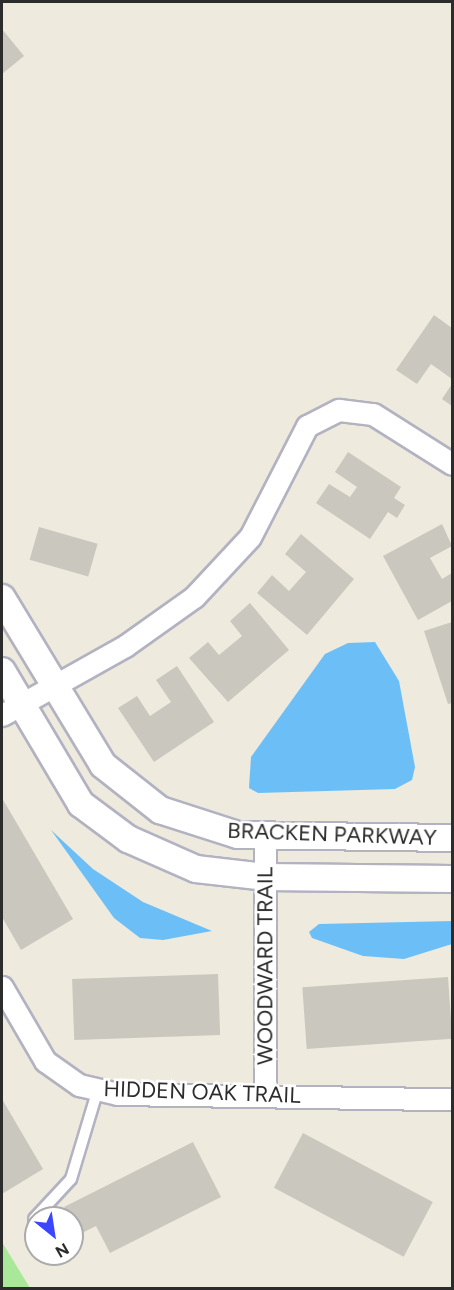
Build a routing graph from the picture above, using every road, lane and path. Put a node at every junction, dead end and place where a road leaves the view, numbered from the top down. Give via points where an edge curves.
1 (453, 465) edge
2 (2, 598) edge
3 (2, 671) edge
4 (52, 686) junction
5 (11, 709) edge
6 (265, 837) junction
7 (453, 838) edge
8 (265, 877) junction
9 (453, 879) edge
10 (2, 987) edge
11 (98, 1089) junction
12 (265, 1095) junction
13 (453, 1099) edge
14 (46, 1206) edge

1 - 4 street via 373,414 339,410 307,426 249,537 194,597 125,646
2 - 4 street, BRACKEN PARKWAY
3 - 5 street, BRACKEN PARKWAY
4 - 5 street
4 - 6 street, BRACKEN PARKWAY via 103,765 138,797 195,825
5 - 8 street, BRACKEN PARKWAY via 81,804 128,839 196,869
6 - 7 street, BRACKEN PARKWAY
6 - 8 street, WOODWARD TRAIL
8 - 9 street, BRACKEN PARKWAY
8 - 12 street, WOODWARD TRAIL
10 - 11 street, HIDDEN OAK TRAIL via 45,1061 79,1085
11 - 12 street, HIDDEN OAK TRAIL
11 - 14 lane via 71,1179
12 - 13 street, HIDDEN OAK TRAIL

